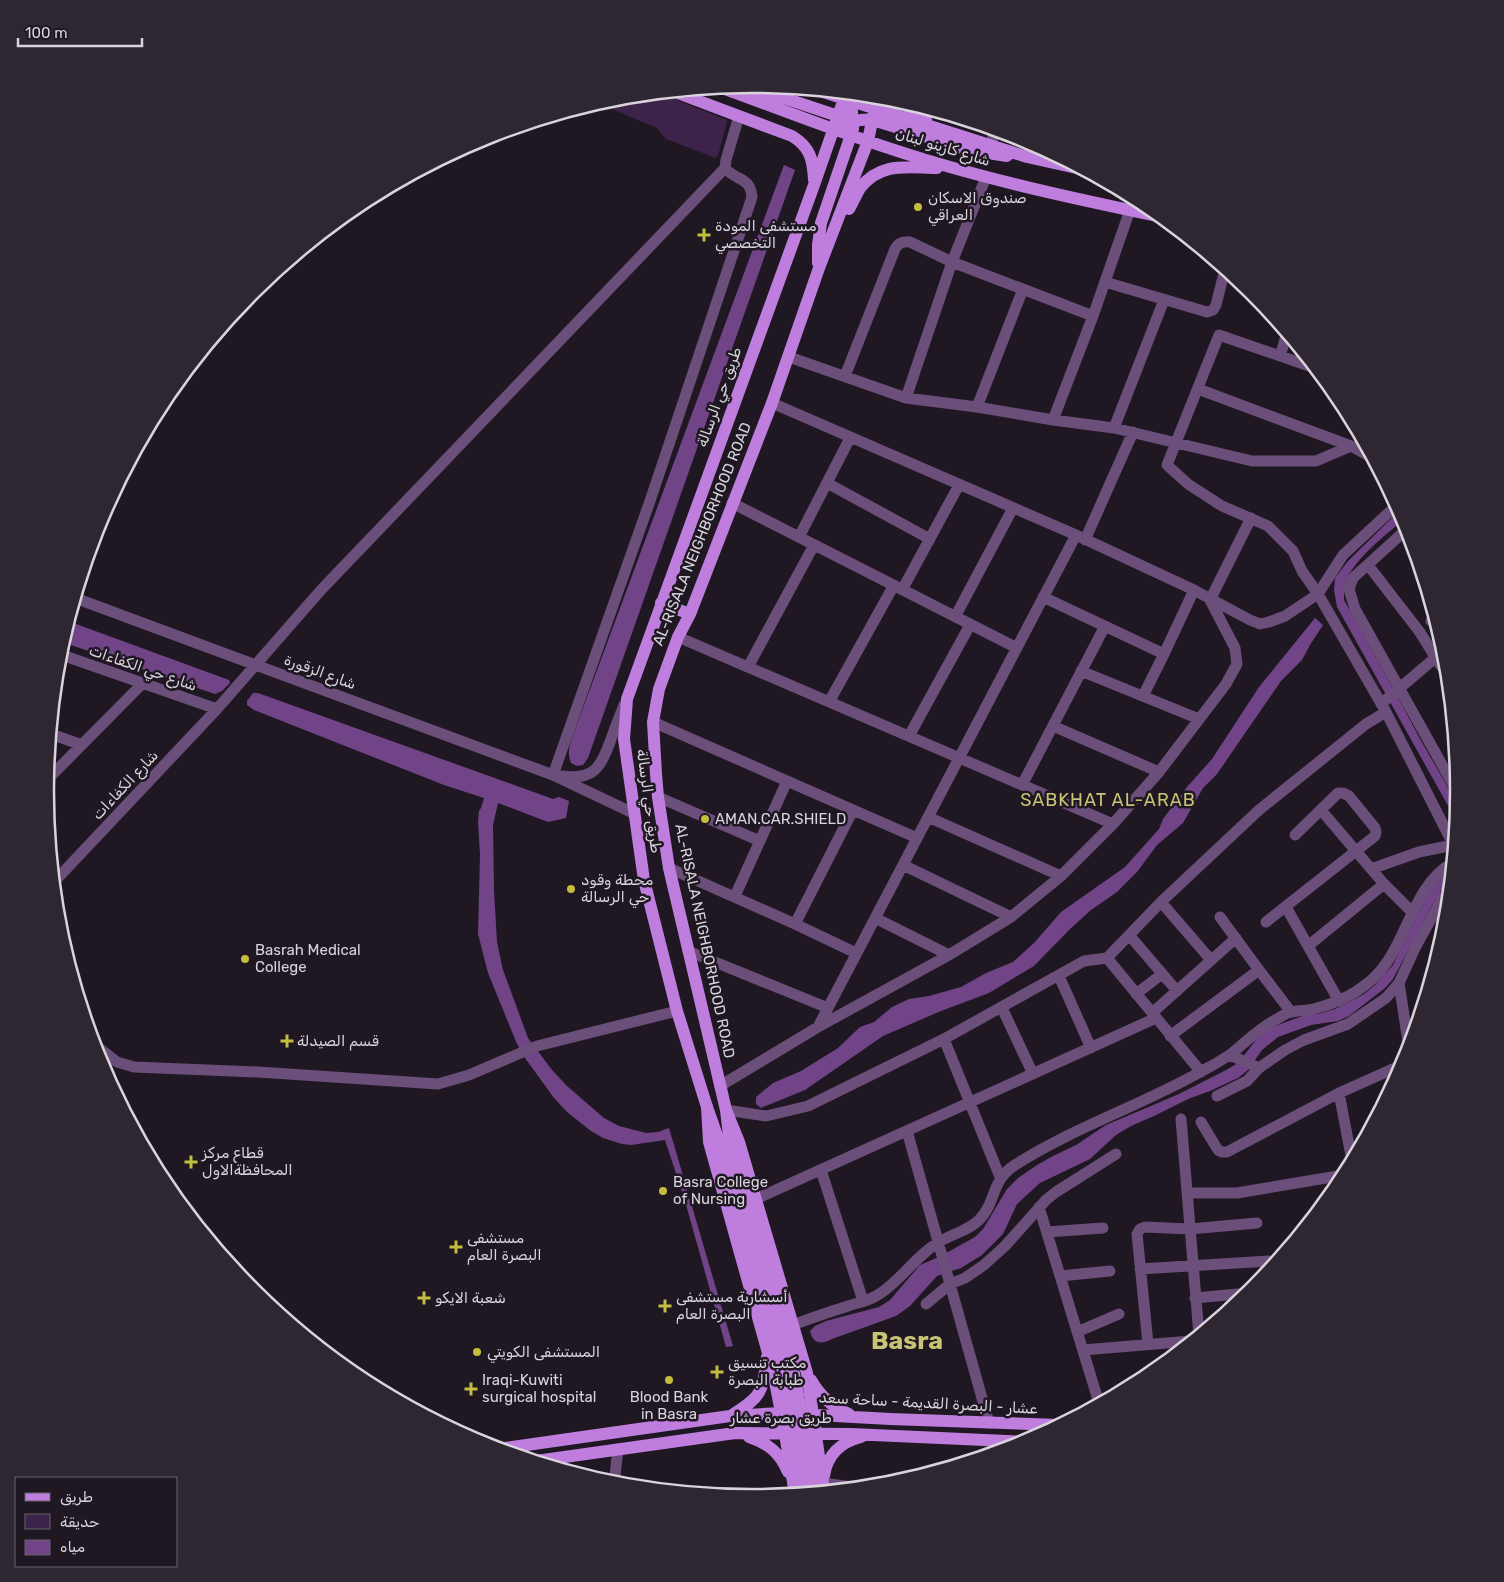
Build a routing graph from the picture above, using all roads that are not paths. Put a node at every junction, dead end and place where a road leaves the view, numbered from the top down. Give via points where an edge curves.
1 (737, 93) edge
2 (770, 93) edge
3 (686, 96) edge
4 (844, 99) edge
5 (847, 100) edge
6 (864, 110) edge
7 (914, 112) edge
8 (739, 116) junction
9 (838, 116) junction
10 (834, 129) junction
11 (941, 130) junction
12 (852, 136) junction
13 (993, 136) edge
14 (868, 141) junction
15 (990, 145) junction
16 (1027, 157) junction
17 (1060, 164) edge
18 (949, 167) junction
19 (726, 168) junction
20 (986, 177) junction
21 (814, 185) junction
22 (1130, 210) junction
23 (1144, 213) edge
24 (834, 229) junction
25 (952, 262) junction
26 (819, 268) junction
27 (1223, 276) edge
28 (1105, 282) junction
29 (1023, 289) junction
30 (1164, 300) junction
31 (1093, 316) junction
32 (1285, 340) edge
33 (1280, 356) junction
34 (789, 357) junction
35 (1305, 364) edge
36 (845, 376) junction
37 (1198, 389) junction
38 (906, 398) junction
39 (772, 403) junction
40 (977, 407) junction
41 (1053, 420) junction
42 (1114, 428) junction
43 (1133, 432) junction
44 (850, 438) junction
45 (1176, 444) junction
46 (1359, 448) edge
47 (827, 483) junction
48 (959, 485) junction
49 (732, 503) junction
50 (1013, 508) junction
51 (1391, 511) edge
52 (1251, 518) junction
53 (1401, 535) edge
54 (799, 537) junction
55 (1080, 538) junction
56 (930, 539) junction
57 (814, 545) junction
58 (1368, 565) junction
59 (898, 588) junction
60 (1194, 590) junction
61 (1318, 594) junction
62 (1043, 597) junction
63 (81, 600) edge
64 (1210, 600) junction
65 (661, 603) junction
66 (690, 614) junction
67 (955, 617) junction
68 (970, 624) junction
69 (1105, 626) junction
70 (678, 637) junction
71 (1017, 648) junction
72 (1164, 654) junction
73 (67, 657) edge
74 (1434, 658) junction
75 (1438, 663) edge
76 (256, 664) junction
77 (748, 667) junction
78 (1081, 671) junction
79 (142, 684) junction
80 (1399, 689) junction
81 (1143, 696) junction
82 (627, 699) junction
83 (828, 702) junction
84 (1384, 706) junction
85 (217, 709) junction
86 (1199, 719) junction
87 (653, 722) junction
88 (1053, 726) junction
89 (56, 736) edge
90 (909, 736) junction
91 (82, 745) junction
92 (959, 758) junction
93 (1158, 772) junction
94 (54, 773) edge
95 (553, 775) junction
96 (1450, 779) edge
97 (787, 781) junction
98 (1022, 785) junction
99 (658, 797) junction
100 (853, 810) junction
101 (1320, 810) junction
102 (634, 813) junction
103 (928, 817) junction
104 (1113, 824) junction
105 (1295, 834) dead end
106 (1449, 837) edge
107 (917, 838) junction
108 (760, 841) junction
109 (1448, 846) edge
110 (1356, 851) junction
111 (903, 865) junction
112 (669, 868) junction
113 (1446, 868) edge
114 (1371, 869) junction
115 (59, 876) edge
116 (1061, 876) junction
117 (1384, 884) junction
118 (735, 896) junction
119 (1441, 901) edge
120 (1161, 902) junction
121 (1286, 907) junction
122 (1413, 913) junction
123 (1220, 916) dead end
124 (875, 918) junction
125 (1012, 918) junction
126 (1266, 922) dead end
127 (795, 924) junction
128 (1130, 936) junction
129 (1236, 938) junction
130 (1308, 946) junction
131 (688, 950) junction
132 (856, 953) junction
133 (949, 955) junction
134 (1107, 958) junction
135 (1212, 960) junction
136 (1259, 970) junction
137 (1162, 974) junction
138 (1059, 976) junction
139 (1399, 982) junction
140 (1177, 991) junction
141 (1136, 994) junction
142 (1339, 1001) junction
143 (828, 1008) junction
144 (1002, 1008) junction
145 (677, 1011) junction
146 (1291, 1012) junction
147 (1154, 1016) junction
148 (818, 1027) junction
149 (1407, 1032) edge
150 (1170, 1036) junction
151 (944, 1040) junction
152 (1091, 1048) junction
153 (105, 1053) edge
154 (1233, 1057) junction
155 (1256, 1067) junction
156 (1392, 1068) edge
157 (1201, 1072) junction
158 (1033, 1074) junction
159 (720, 1086) junction
160 (1339, 1093) junction
161 (1217, 1096) dead end
162 (970, 1103) junction
163 (707, 1107) junction
164 (726, 1110) junction
165 (1180, 1119) dead end
166 (1201, 1122) dead end
167 (906, 1131) junction
168 (1350, 1151) edge
169 (1116, 1154) dead end
170 (821, 1170) junction
171 (1000, 1177) junction
172 (1333, 1178) edge
173 (1187, 1193) junction
174 (756, 1199) junction
175 (1039, 1207) junction
176 (1257, 1223) dead end
177 (1103, 1228) dead end
178 (1190, 1229) junction
179 (1047, 1232) junction
180 (939, 1246) junction
181 (1268, 1261) edge
182 (1193, 1265) junction
183 (1140, 1268) junction
184 (1110, 1271) dead end
185 (1060, 1276) junction
186 (949, 1280) junction
187 (1236, 1294) edge
188 (1196, 1298) junction
189 (863, 1301) junction
190 (926, 1304) dead end
191 (1119, 1314) dead end
192 (793, 1325) junction
193 (1198, 1328) edge
194 (1077, 1332) junction
195 (1181, 1342) edge
196 (1148, 1344) junction
197 (1083, 1350) junction
198 (768, 1352) junction
199 (807, 1373) junction
200 (1097, 1398) edge
201 (781, 1413) junction
202 (814, 1414) junction
203 (730, 1416) junction
204 (857, 1417) junction
205 (989, 1423) junction
206 (1044, 1425) edge
207 (734, 1433) junction
208 (785, 1434) junction
209 (817, 1434) junction
210 (869, 1435) junction
211 (997, 1444) edge
212 (514, 1447) edge
213 (618, 1450) junction
214 (551, 1459) edge
215 (615, 1476) edge
216 (824, 1485) edge
217 (824, 1485) edge
218 (812, 1486) edge
219 (797, 1488) edge
220 (798, 1488) edge
221 (798, 1488) edge

1 - 10 main road, شارع كازينو لبنان
2 - 9 main road
3 - 8 main road
4 - 9 main road
5 - 6 main road via 850,105
6 - 9 main road
6 - 10 main road
6 - 11 main road, شارع كازينو لبنان
6 - 12 main road
6 - 14 main road, AL-RISALA NEIGHBORHOOD ROAD
6 - 16 main road via 968,150
7 - 11 main road
8 - 19 street
8 - 21 main road via 792,136 803,144 812,160
9 - 10 main road
10 - 12 main road, شارع كازينو لبنان
10 - 21 main road, طريق حي الرسالة
11 - 15 main road, شارع كازينو لبنان
12 - 14 main road, شارع كازينو لبنان
12 - 26 main road via 820,230
13 - 15 street
14 - 18 main road, شارع كازينو لبنان
14 - 24 main road, AL-RISALA NEIGHBORHOOD ROAD
15 - 16 main road, شارع كازينو لبنان
16 - 17 main road, شارع كازينو لبنان
18 - 20 main road, شارع كازينو لبنان
18 - 24 main road via 902,167 880,171 864,184
19 - 76 street, شارع الكفاءات via 322,590
19 - 95 street via 748,184 752,197 650,501
20 - 22 main road, شارع كازينو لبنان
20 - 25 street
21 - 65 main road, طريق حي الرسالة
22 - 23 main road, شارع كازينو لبنان
22 - 28 street
24 - 26 main road, AL-RISALA NEIGHBORHOOD ROAD
25 - 29 street
25 - 36 street via 910,242 896,246
25 - 38 street
26 - 34 main road, AL-RISALA NEIGHBORHOOD ROAD
27 - 30 street via 1216,305 1210,311
28 - 30 street
28 - 31 street
29 - 31 street
29 - 40 street
30 - 42 street
31 - 41 street
32 - 33 street
33 - 35 street
33 - 37 street via 1218,335
34 - 36 street
34 - 39 main road, AL-RISALA NEIGHBORHOOD ROAD
36 - 38 street
37 - 45 street
37 - 46 street
38 - 40 street
39 - 44 street
39 - 49 main road, AL-RISALA NEIGHBORHOOD ROAD
40 - 41 street
41 - 42 street
42 - 43 street
43 - 45 street
43 - 55 street
44 - 47 street
44 - 48 street
45 - 46 street via 1252,461 1316,461
45 - 52 street via 1167,465 1188,484 1222,506
47 - 54 street
47 - 56 street
48 - 50 street
48 - 56 street
49 - 54 street
49 - 66 main road, AL-RISALA NEIGHBORHOOD ROAD
50 - 55 street
50 - 67 street
51 - 61 street via 1343,555
52 - 61 street via 1268,526 1293,551
52 - 64 street
53 - 58 street
54 - 57 street
55 - 60 street
55 - 62 street
56 - 59 street
57 - 59 street
57 - 77 street
58 - 74 street via 1419,631
58 - 80 street via 1353,578 1349,589 1355,609
59 - 67 street
59 - 83 street
60 - 64 street
60 - 72 street
61 - 64 street via 1285,616 1260,624
61 - 84 street
62 - 69 street
62 - 71 street
63 - 76 street, شارع الزقورة
64 - 86 street via 1235,648 1238,664
65 - 66 main road
65 - 82 main road, طريق حي الرسالة
66 - 70 main road, AL-RISALA NEIGHBORHOOD ROAD
67 - 68 street
68 - 71 street
68 - 90 street
69 - 72 street
69 - 78 street
70 - 77 street
70 - 87 main road, AL-RISALA NEIGHBORHOOD ROAD via 659,689
71 - 92 street
72 - 81 street
73 - 79 street, شارع حي الكفاءات
74 - 75 street
74 - 80 street
76 - 85 street, شارع الكفاءات
76 - 95 street, شارع الزقورة
77 - 83 street
78 - 81 street
78 - 88 street
79 - 85 street, شارع حي الكفاءات
79 - 91 street
80 - 84 street
80 - 96 street
81 - 86 street
82 - 95 street, شارع الزقورة via 598,768 580,777
82 - 102 main road, طريق حي الرسالة via 624,739
83 - 90 street
84 - 106 street
84 - 120 street via 1259,810
85 - 115 street, شارع الكفاءات
86 - 93 street
87 - 97 street
87 - 99 main road, AL-RISALA NEIGHBORHOOD ROAD
88 - 93 street
88 - 98 street
89 - 91 street
90 - 92 street
91 - 94 street
92 - 98 street
92 - 103 street
93 - 104 street
95 - 102 street, شارع الزقورة
97 - 100 street
97 - 108 street
98 - 104 street
99 - 108 street
99 - 112 main road, AL-RISALA NEIGHBORHOOD ROAD
100 - 107 street
100 - 127 street
101 - 105 street
101 - 110 street
101 - 110 street via 1338,793 1349,796 1376,832
102 - 145 main road, طريق حي الرسالة via 644,880
103 - 107 street
103 - 116 street
104 - 116 street
107 - 111 street
108 - 118 street
109 - 114 street via 1418,852
110 - 114 street
110 - 121 street
111 - 124 street
111 - 125 street
112 - 118 street
112 - 131 main road, AL-RISALA NEIGHBORHOOD ROAD
113 - 122 street via 1427,885
114 - 117 street
116 - 125 street
117 - 122 street
117 - 130 street
118 - 127 street
119 - 139 street
120 - 128 street
120 - 135 street
121 - 126 street
121 - 130 street
122 - 142 street via 1392,953 1371,980
123 - 129 street
124 - 132 street
124 - 133 street
125 - 133 street
127 - 132 street
128 - 134 street
128 - 137 street
129 - 135 street
129 - 136 street
130 - 142 street
131 - 143 street
131 - 159 main road, AL-RISALA NEIGHBORHOOD ROAD
132 - 143 street
133 - 148 street
134 - 138 street via 1084,961
134 - 141 street
135 - 140 street
136 - 146 street
136 - 150 street
137 - 140 street
137 - 141 street
138 - 144 street
138 - 152 street
139 - 149 street
139 - 155 street via 1386,998 1348,1024 1304,1040
140 - 147 street
141 - 147 street
142 - 146 street
143 - 148 street
144 - 151 street
144 - 158 street
145 - 153 street via 537,1046 469,1076 438,1084 134,1067 117,1062
145 - 163 main road, طريق حي الرسالة
146 - 154 street via 1259,1030
147 - 150 street
147 - 152 street
148 - 159 street
150 - 157 street
151 - 162 street
151 - 164 street via 808,1106 766,1116
152 - 158 street
154 - 155 street
154 - 157 street
155 - 161 street via 1247,1080
156 - 160 street
157 - 171 street via 1075,1132
158 - 162 street
159 - 164 main road, AL-RISALA NEIGHBORHOOD ROAD
160 - 166 street via 1227,1152 1218,1150
160 - 168 street
162 - 167 street
162 - 171 street
163 - 198 main road, طريق حي الرسالة via 709,1142
163 - 220 main road, bridge via 768,1308 786,1380 797,1440
164 - 174 main road
164 - 218 main road, AL-RISALA NEIGHBORHOOD ROAD, bridge via 730,1144 792,1363
165 - 173 street
167 - 170 street
167 - 180 street
169 - 175 street via 1056,1192
170 - 174 street
170 - 189 street
171 - 180 street via 981,1218
172 - 173 street via 1237,1193
173 - 178 street
174 - 192 main road
175 - 179 street
175 - 186 street via 984,1265 965,1278
176 - 178 street
177 - 179 street
178 - 182 street
178 - 183 street via 1140,1229 1137,1234
179 - 185 street
180 - 186 street
180 - 189 street via 926,1250 876,1296
181 - 182 street
182 - 183 street
182 - 188 street
183 - 196 street
184 - 185 street
185 - 194 street
186 - 190 street
186 - 205 street
187 - 188 street
188 - 193 street
189 - 192 street
191 - 194 street
192 - 199 main road
194 - 197 street
195 - 196 street
196 - 197 street
197 - 200 street
198 - 201 main road, طريق حي الرسالة
198 - 203 main road via 758,1396
199 - 202 main road
199 - 204 main road via 827,1401
201 - 202 main road, عشار - البصرة القديمة - ساحة سعد
201 - 203 main road, عشار - البصرة القديمة - ساحة سعد
201 - 208 main road, طريق حي الرسالة
202 - 204 main road, عشار - البصرة القديمة - ساحة سعد
202 - 209 main road
203 - 212 main road, عشار - البصرة القديمة - ساحة سعد
204 - 205 main road, عشار - البصرة القديمة - ساحة سعد
205 - 206 main road, عشار - البصرة القديمة - ساحة سعد
207 - 208 main road, طريق بصرة عشار
207 - 213 main road, طريق بصرة عشار
207 - 219 main road via 762,1442 774,1450
208 - 209 main road, طريق بصرة عشار
208 - 221 main road, طريق حي الرسالة
209 - 210 main road, طريق بصرة عشار
209 - 216 main road
210 - 211 main road, طريق بصرة عشار
210 - 217 main road via 851,1440 836,1450 826,1464
213 - 214 main road, طريق بصرة عشار
213 - 215 street

